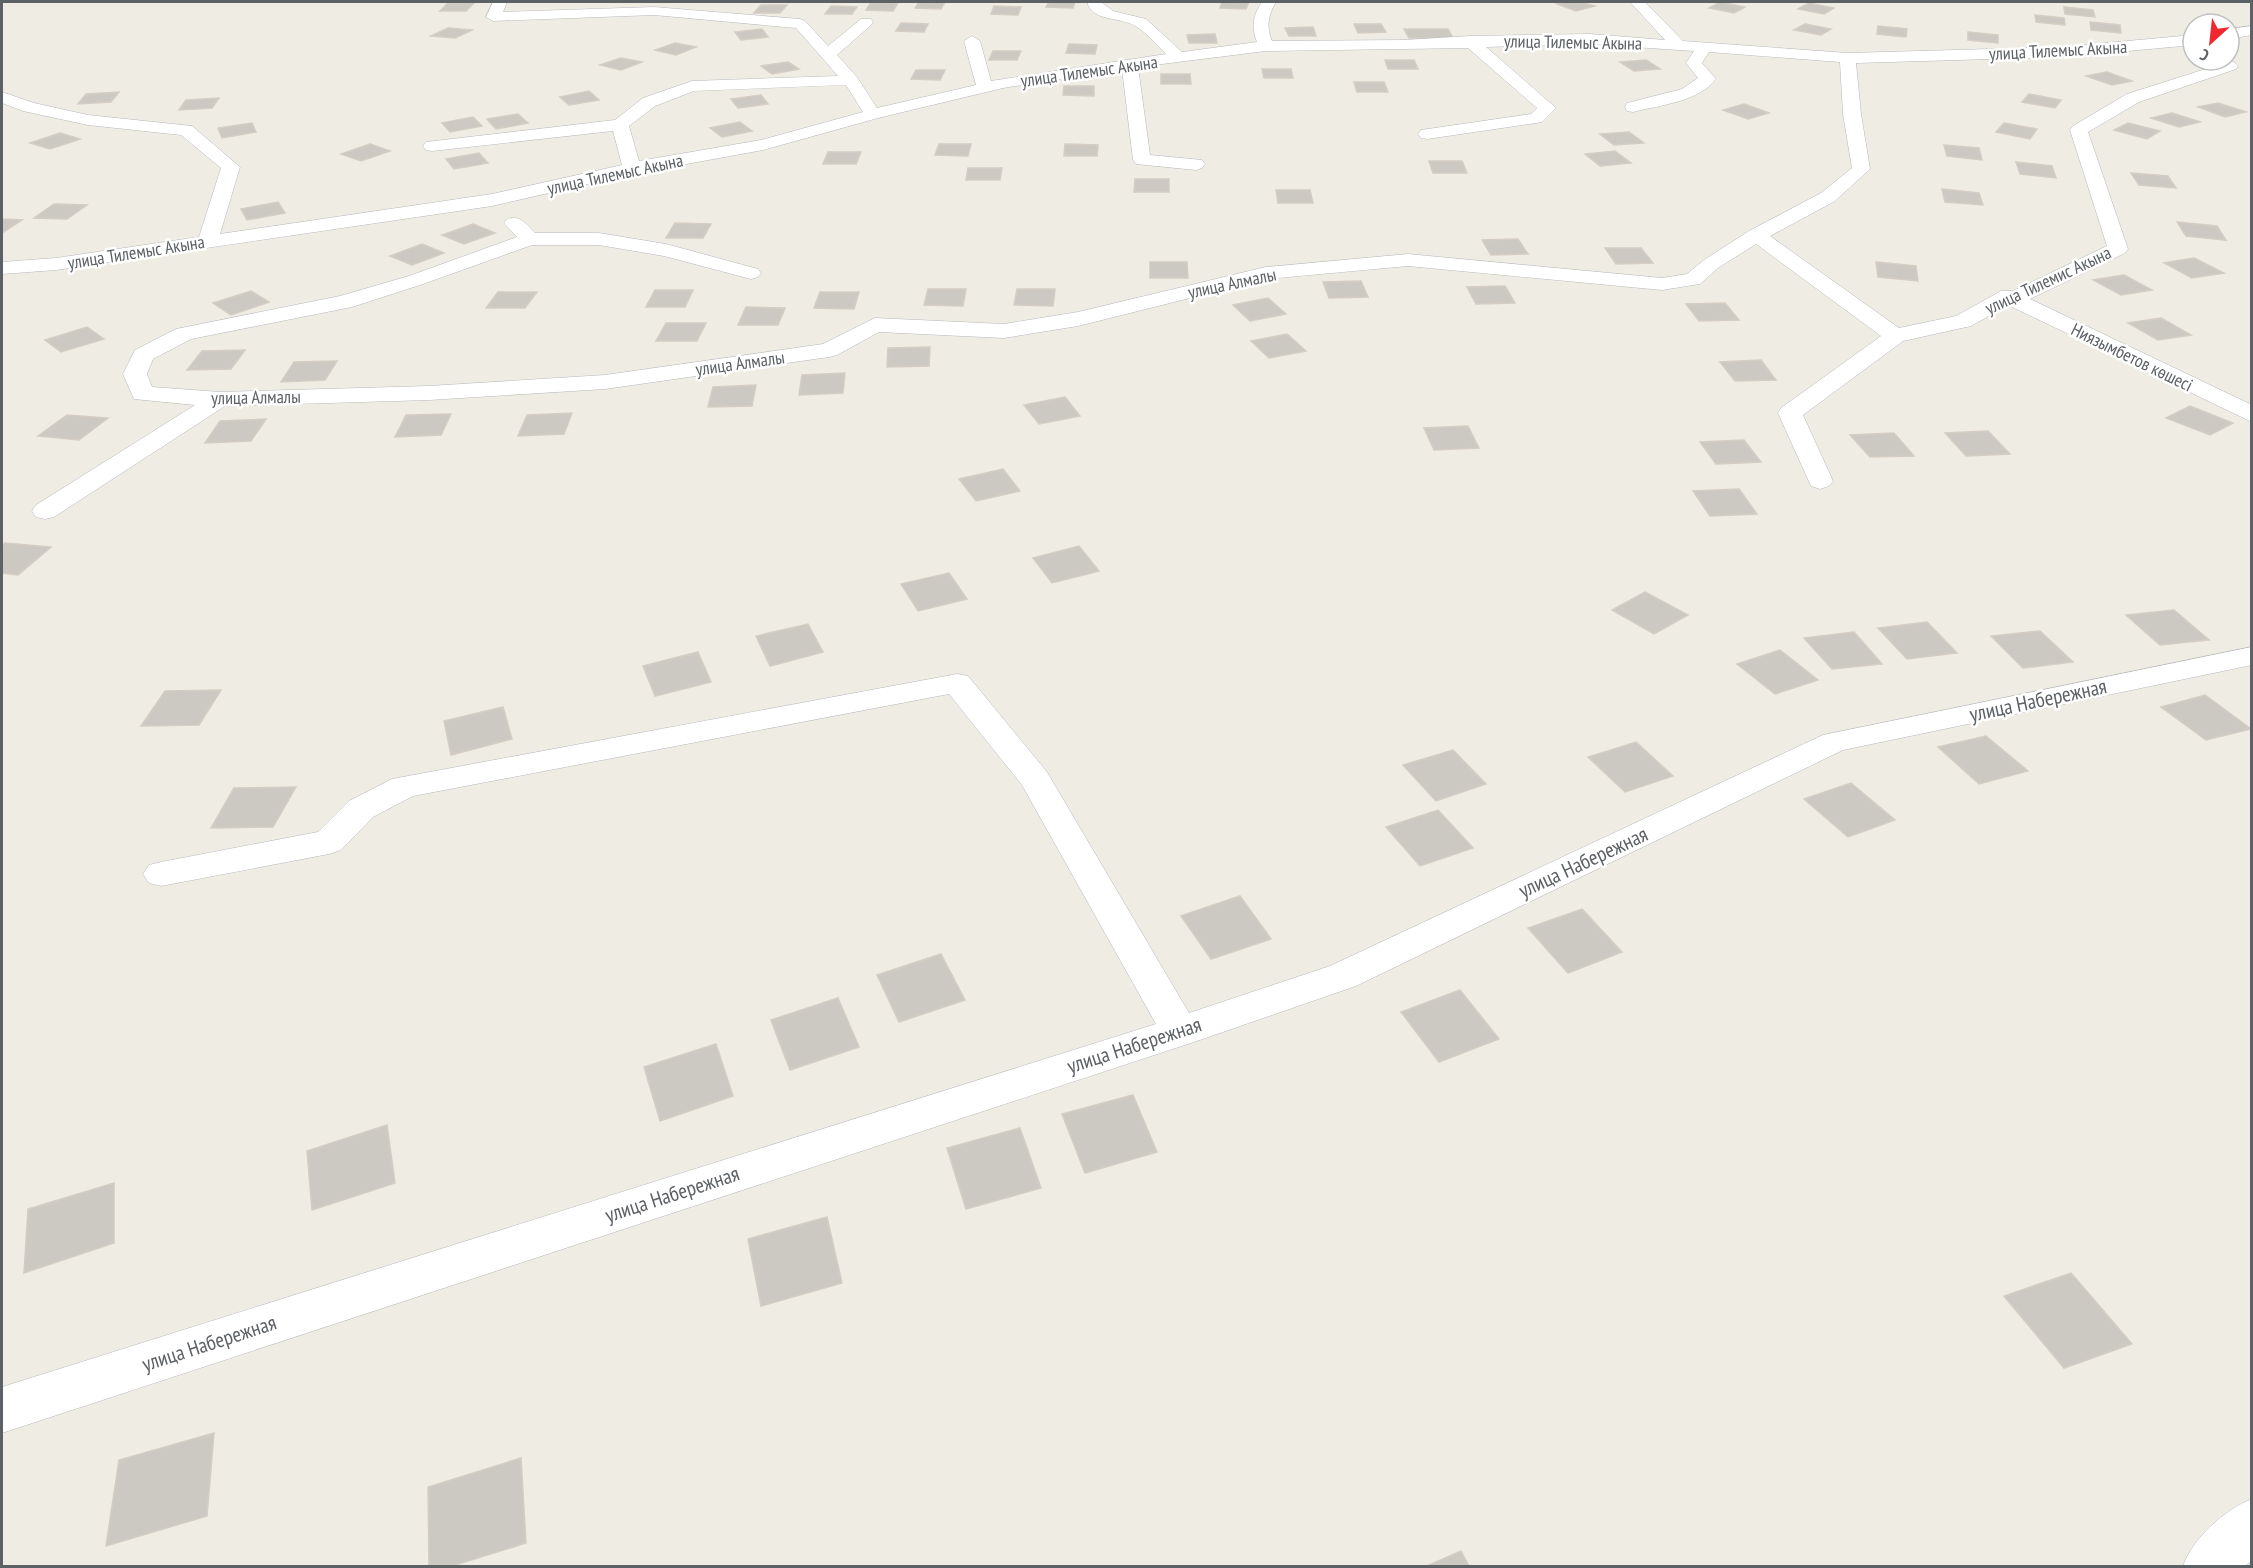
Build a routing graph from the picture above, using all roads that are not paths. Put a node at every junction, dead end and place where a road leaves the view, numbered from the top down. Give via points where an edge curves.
1 (500, 2) edge
2 (1094, 2) edge
3 (1269, 2) edge
4 (1636, 2) edge
5 (866, 22) dead end
6 (972, 41) dead end
7 (1470, 41) junction
8 (2181, 42) edge
9 (2175, 43) junction
10 (1677, 44) junction
11 (2181, 45) edge
12 (1266, 46) junction
13 (1705, 46) junction
14 (828, 54) junction
15 (1180, 58) junction
16 (1848, 58) junction
17 (1129, 63) junction
18 (2212, 72) edge
19 (851, 80) junction
20 (985, 88) junction
21 (2, 97) edge
22 (1633, 107) dead end
23 (873, 114) junction
24 (620, 125) junction
25 (1427, 134) dead end
26 (432, 146) dead end
27 (1196, 164) dead end
28 (632, 168) junction
29 (492, 200) junction
30 (1756, 235) junction
31 (530, 239) junction
32 (208, 241) junction
33 (2, 268) edge
34 (751, 273) dead end
35 (2013, 299) junction
36 (1895, 336) junction
37 (220, 399) junction
38 (2252, 415) edge
39 (1820, 481) dead end
40 (45, 511) dead end
41 (2252, 656) edge
42 (161, 874) dead end
43 (1180, 1031) junction
44 (2, 1410) edge
45 (2252, 1524) edge
46 (2209, 1566) edge

1 - 14 street via 493,16 654,11 800,24
2 - 15 street via 1108,14 1141,22
3 - 12 street via 1262,11 1259,32
4 - 10 street
5 - 14 street
6 - 20 street
7 - 10 street, улица Тилемыс Акына via 1590,39
7 - 12 street, улица Тилемыс Акына
7 - 25 street via 1546,108 1536,118
8 - 9 street, улица Тилемыс Акына
9 - 11 street
9 - 16 street, улица Тилемыс Акына via 2062,52
10 - 13 street, улица Тилемыс Акына
12 - 15 street, улица Тилемыс Акына
13 - 16 street, улица Тилемыс Акына
13 - 22 street via 1694,63 1708,80 1688,93
14 - 19 street
15 - 17 street, улица Тилемыс Акына
16 - 30 street via 1852,114 1862,169 1828,197
17 - 20 street, улица Тилемыс Акына
17 - 27 street via 1142,160
18 - 35 street, улица Тилемис Акына via 2133,98 2079,130 2118,249
19 - 23 street
19 - 24 street via 692,86 649,102
20 - 23 street, улица Тилемыс Акына
21 - 32 street via 88,120 186,130 231,167
23 - 28 street, улица Тилемыс Акына via 763,145
24 - 26 street
24 - 28 street
28 - 29 street, улица Тилемыс Акына
29 - 31 street
29 - 32 street, улица Тилемыс Акына
30 - 36 street
30 - 37 street, улица Алмалы via 1693,280 1662,284 1407,260 1266,273 1078,319 1004,331 875,325 829,350 605,382 429,393
31 - 34 street via 599,239 666,250
31 - 37 street, улица Алмалы via 344,302 184,334 143,355 135,374 142,394
32 - 33 street, улица Тилемыс Акына via 56,264
35 - 36 street, улица Тилемис Акына via 2009,296 1963,321
35 - 38 street, Ниязымбетов көшесі
36 - 39 street via 1790,413
37 - 40 street
41 - 43 street, улица Набережная via 1834,742 1343,976
42 - 43 street via 329,842 361,809 404,787 957,683 1035,780
43 - 44 street, улица Набережная
45 - 46 street

